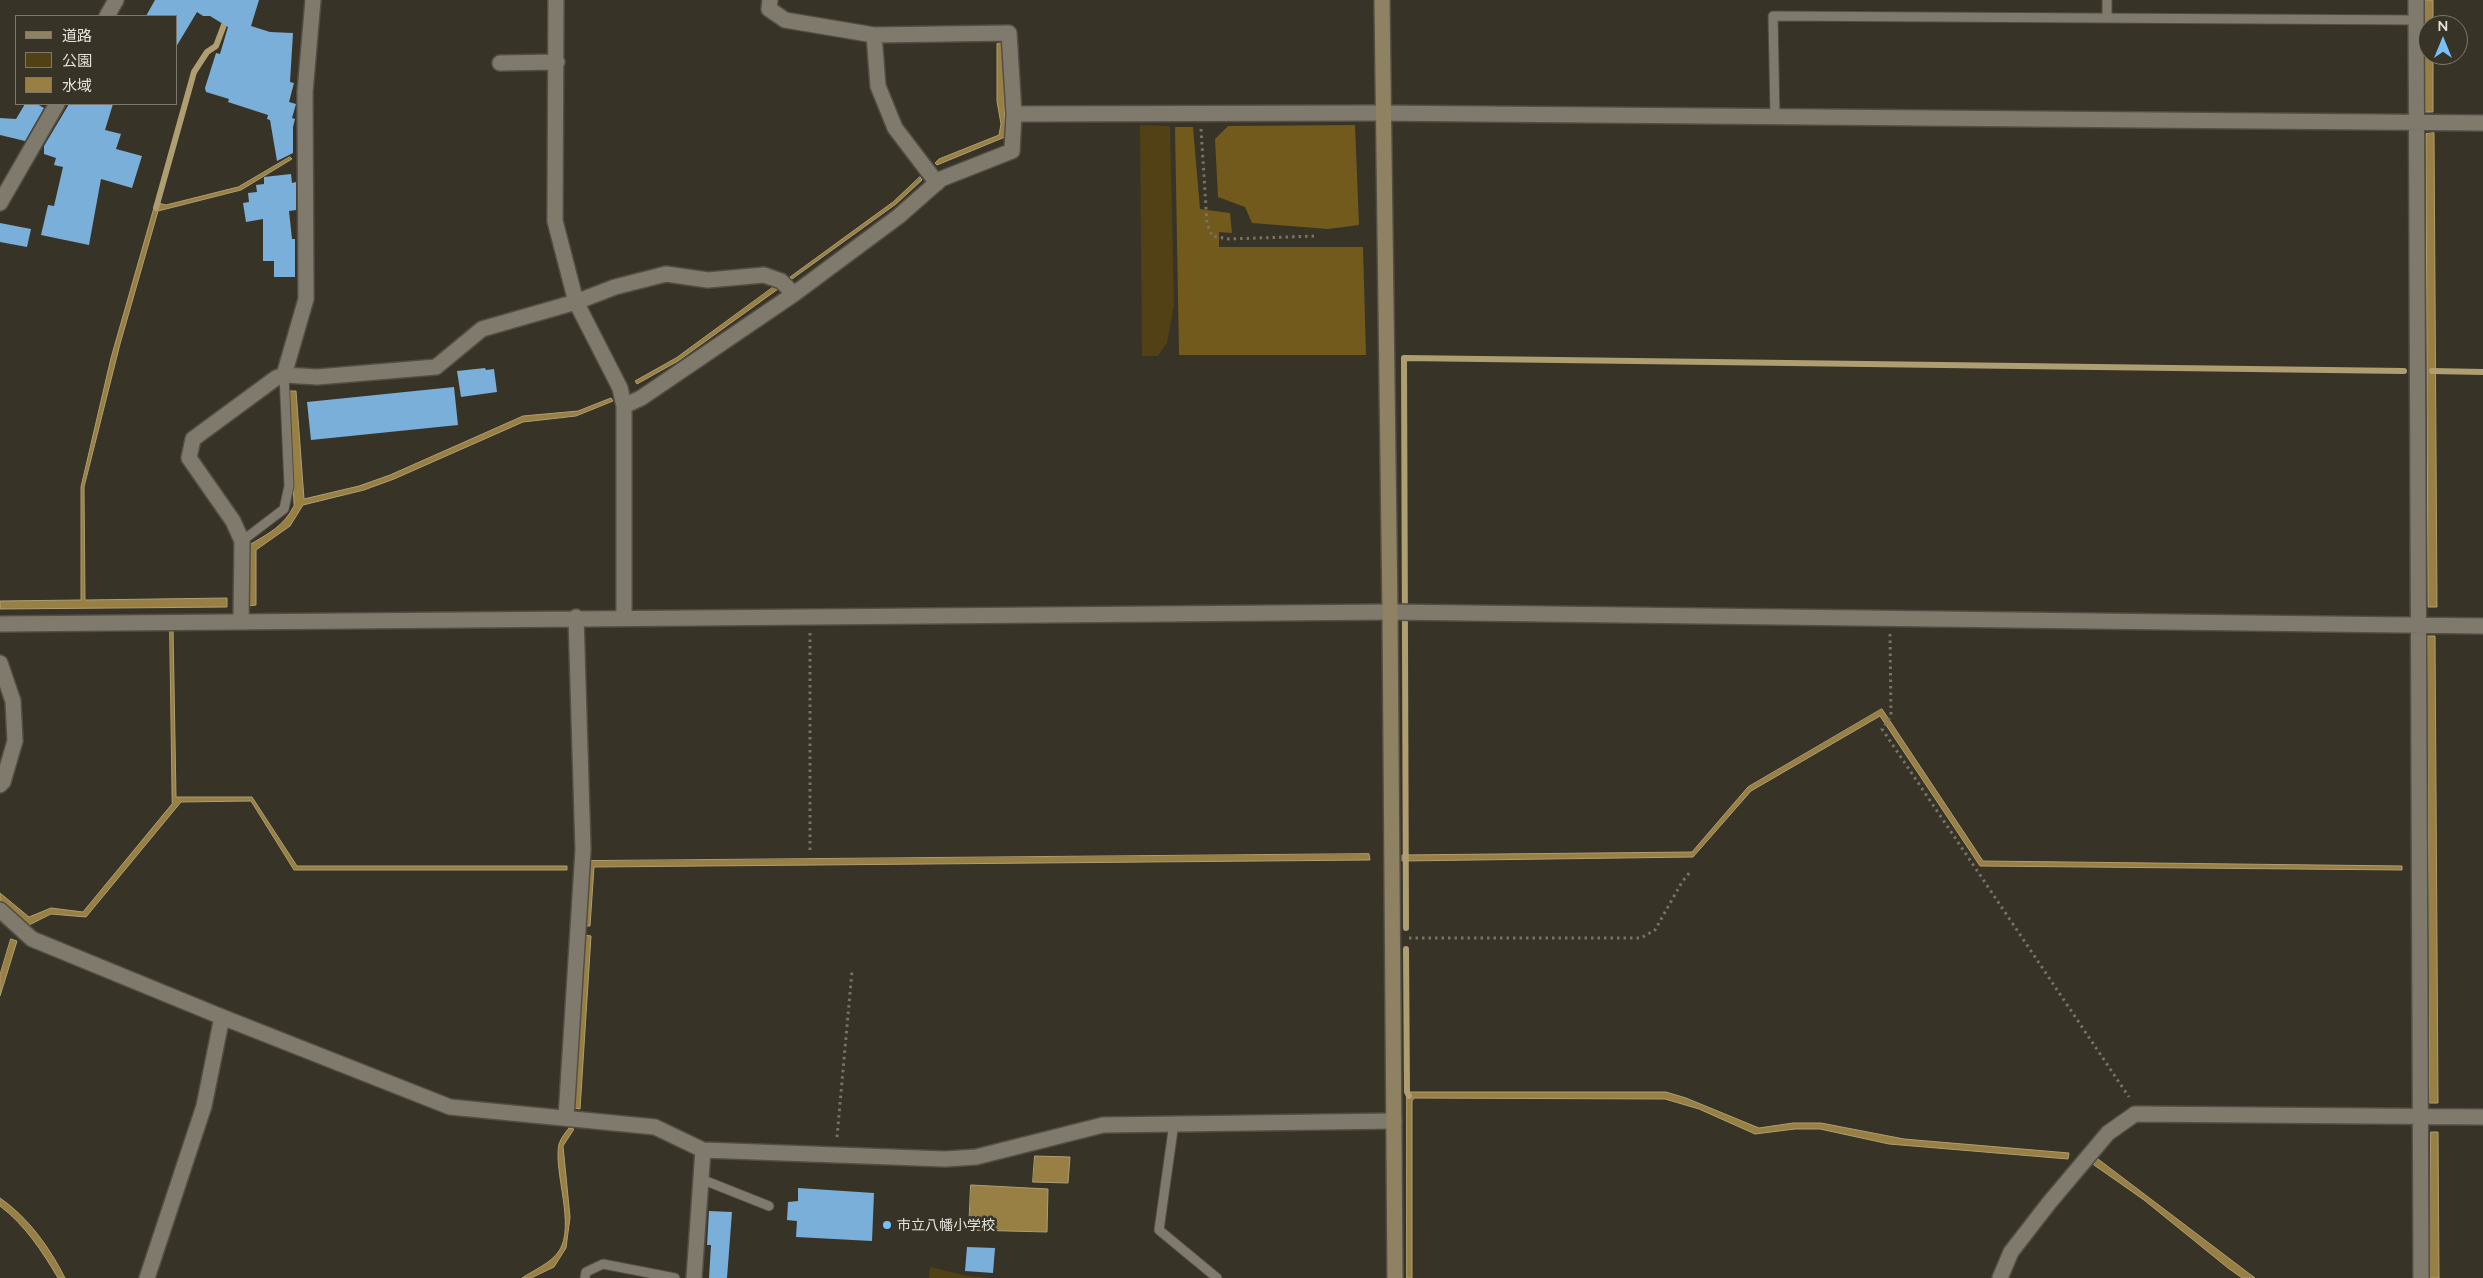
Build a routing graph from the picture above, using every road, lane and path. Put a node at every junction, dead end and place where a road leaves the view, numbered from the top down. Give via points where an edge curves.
1 (116, 0) edge
2 (313, 0) edge
3 (556, 0) edge
4 (770, 0) edge
5 (1382, 0) edge
6 (2107, 0) edge
7 (2416, 0) edge
8 (108, 15) edge
9 (2107, 18) junction
10 (2416, 20) junction
11 (874, 34) junction
12 (557, 62) junction
13 (500, 63) dead end
14 (56, 105) edge
15 (1014, 114) junction
16 (1200, 114) junction
17 (1383, 114) junction
18 (1775, 117) junction
19 (2417, 123) junction
20 (2483, 123) edge
21 (937, 183) junction
22 (0, 203) edge
23 (1316, 236) dead end
24 (794, 294) junction
25 (576, 302) junction
26 (284, 375) junction
27 (624, 406) junction
28 (242, 541) junction
29 (1390, 612) junction
30 (810, 616) junction
31 (576, 617) junction
32 (624, 617) junction
33 (1890, 618) junction
34 (241, 621) junction
35 (0, 624) edge
36 (2419, 626) junction
37 (2483, 626) edge
38 (0, 663) edge
39 (0, 785) edge
40 (810, 852) dead end
41 (1690, 872) dead end
42 (0, 910) edge
43 (1393, 938) junction
44 (852, 971) dead end
45 (222, 1017) junction
46 (2141, 1114) junction
47 (2421, 1116) junction
48 (2483, 1117) edge
49 (566, 1118) junction
50 (1394, 1121) junction
51 (1174, 1123) junction
52 (703, 1150) junction
53 (836, 1154) junction
54 (701, 1179) junction
55 (768, 1206) dead end
56 (147, 1278) edge
57 (585, 1278) edge
58 (676, 1278) edge
59 (694, 1278) edge
60 (1217, 1278) edge
61 (1395, 1278) edge
62 (2000, 1278) edge
63 (2421, 1278) edge

1 - 8 street
2 - 26 street via 304,92 306,298
3 - 12 street
4 - 11 street via 769,9 786,20
5 - 17 street
6 - 9 lane
7 - 10 street
9 - 10 lane
9 - 18 lane via 1774,16
10 - 19 street
11 - 15 street via 1009,32
11 - 21 street via 878,86 896,128
12 - 13 street
12 - 25 street via 555,221
14 - 22 street
15 - 16 street
15 - 21 street via 1012,151
16 - 17 street
16 - 23 path via 1207,223 1212,236 1229,239
17 - 18 street
17 - 29 street
18 - 19 street
19 - 20 street
19 - 36 street
21 - 24 street via 899,216
24 - 25 street via 781,281 764,275 708,280 666,274 615,287
24 - 27 street via 641,398
25 - 26 street via 482,329 436,366 317,377
25 - 27 street via 620,388
26 - 28 lane via 289,486 284,509
26 - 28 street via 193,439 189,458 233,521
27 - 32 street
28 - 34 street
29 - 30 street
29 - 33 street
29 - 43 street
30 - 32 street
30 - 40 path
31 - 32 street
31 - 34 street
31 - 49 street via 583,850
33 - 36 street
33 - 46 path via 1891,716 1882,729
34 - 35 street
36 - 37 street
36 - 47 street
38 - 39 street via 13,700 15,741
41 - 43 path via 1656,930 1641,938
42 - 45 street via 32,938
43 - 50 street
44 - 53 path
45 - 49 street via 450,1107
45 - 56 street via 204,1106
46 - 47 street
46 - 62 street via 2135,1114 2108,1133 2011,1252
47 - 48 street
47 - 63 street
49 - 52 street via 655,1127
50 - 51 street
50 - 61 street
51 - 53 street via 1103,1125 976,1157 945,1159
51 - 60 lane via 1159,1230
52 - 53 street
52 - 54 street
54 - 55 lane
54 - 59 street
57 - 58 lane via 586,1272 603,1264

